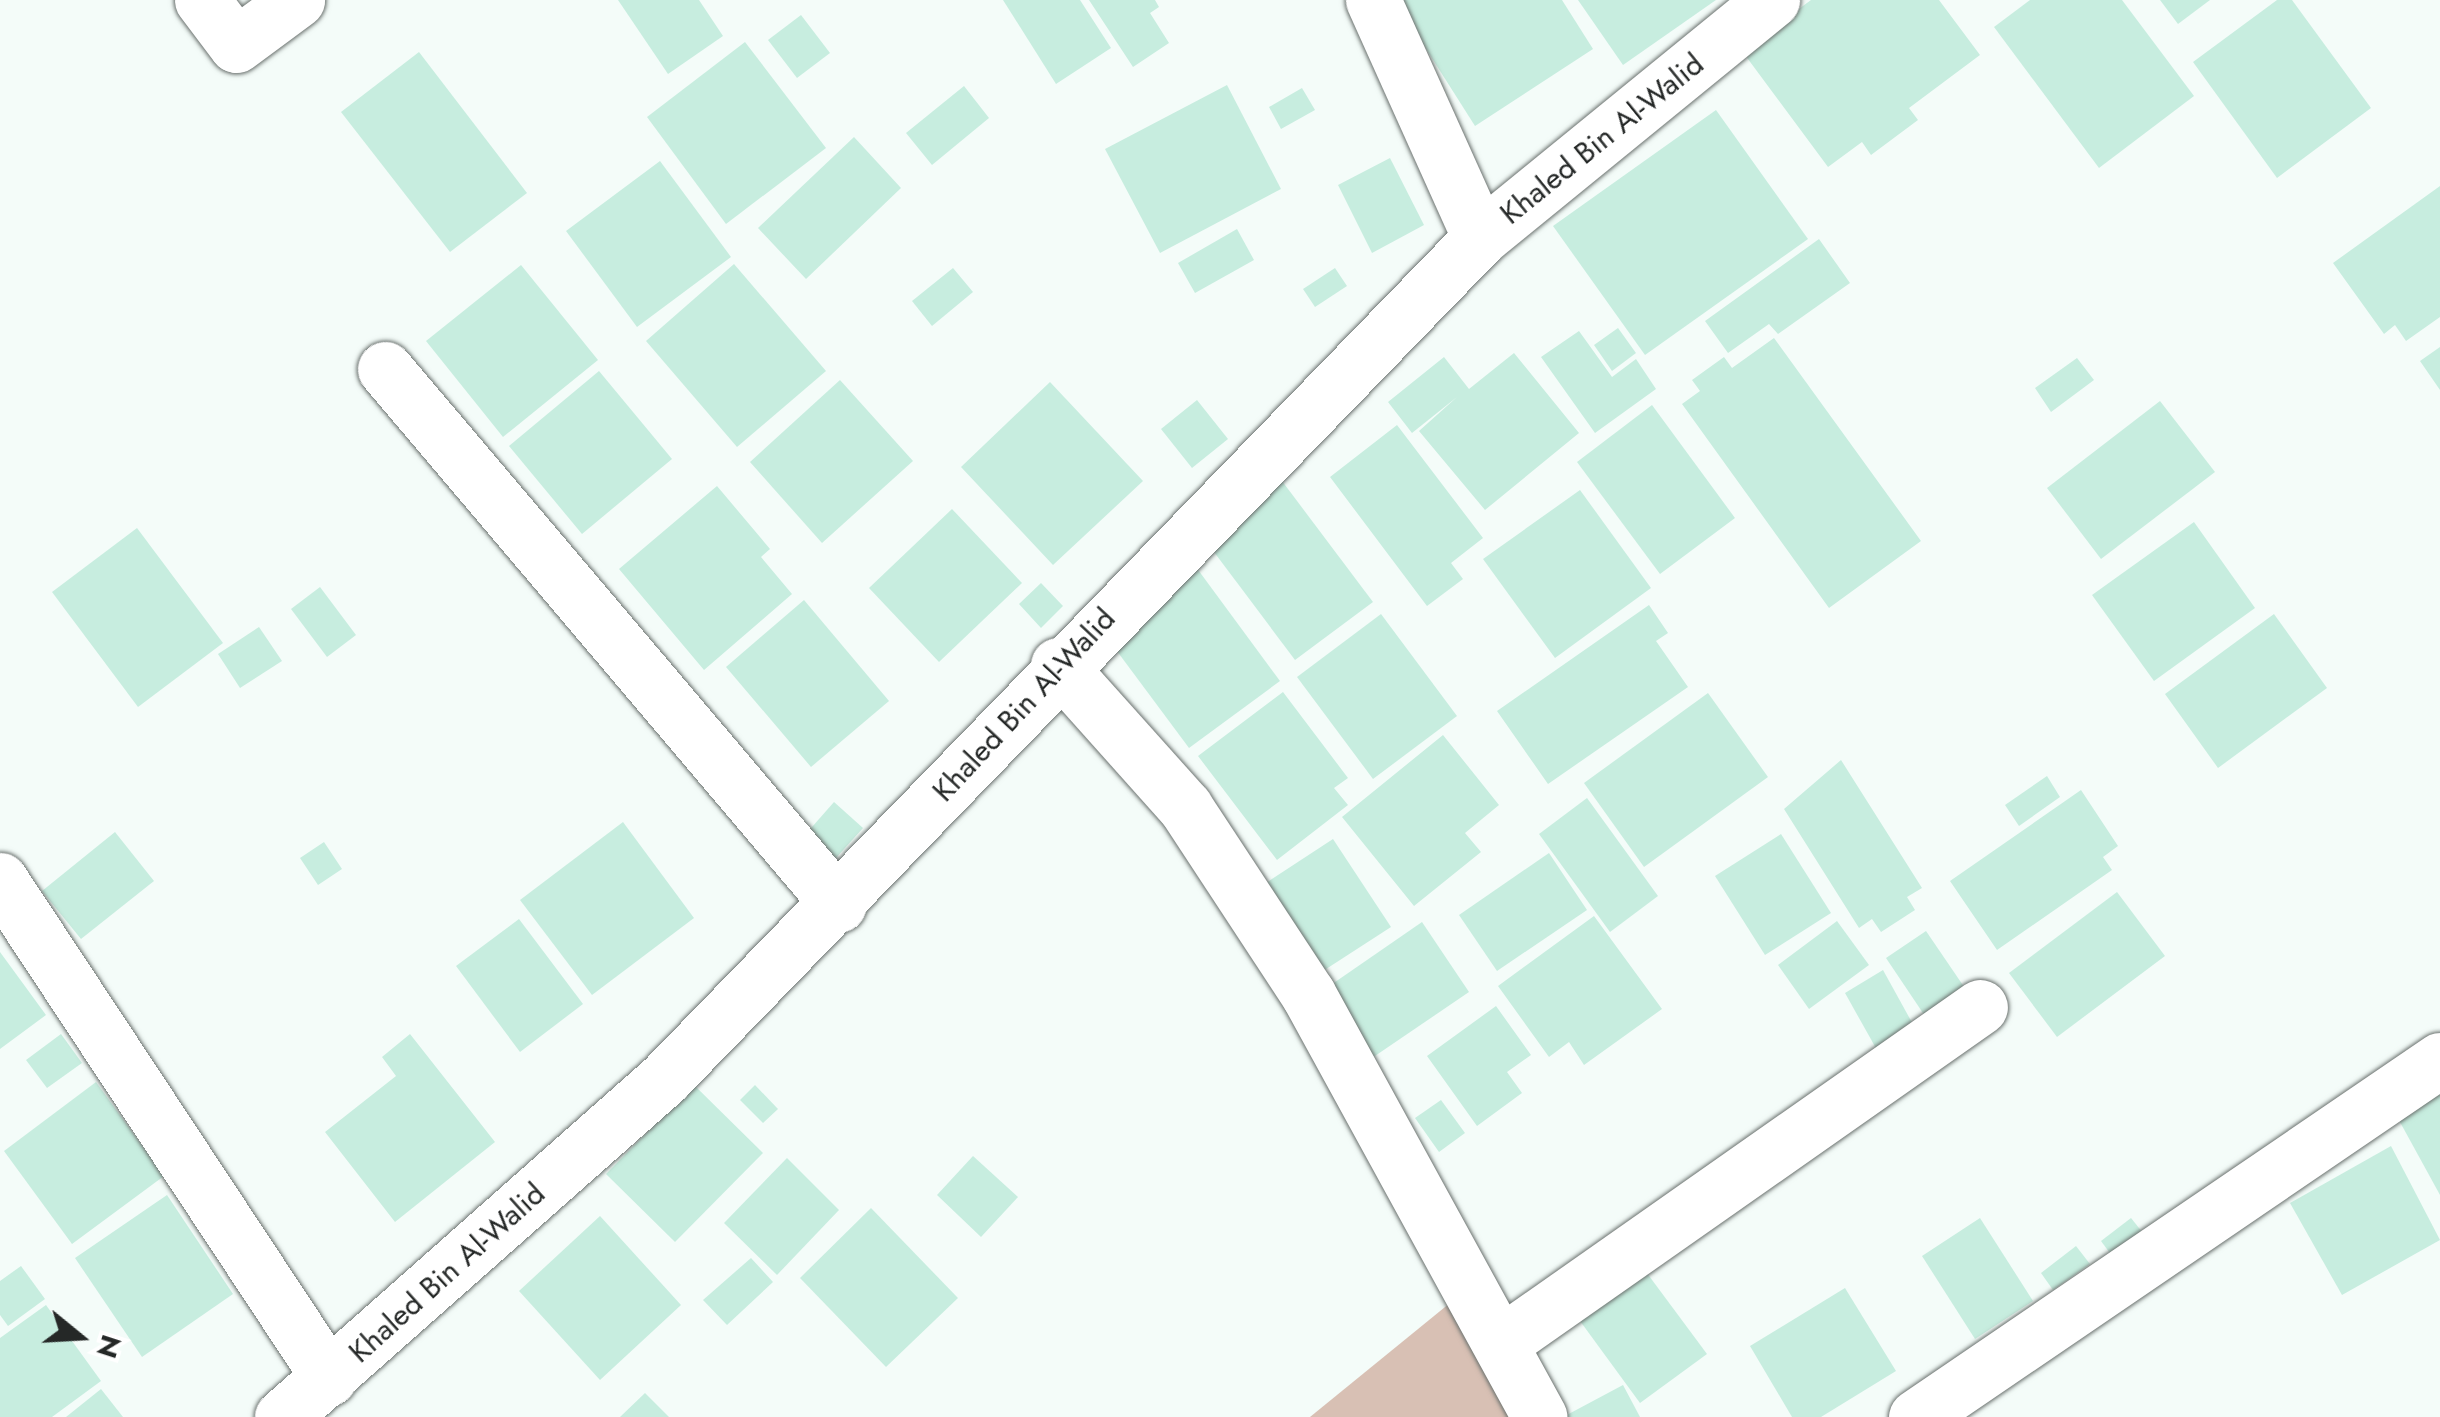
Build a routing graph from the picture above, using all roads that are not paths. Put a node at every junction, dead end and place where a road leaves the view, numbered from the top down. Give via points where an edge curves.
1 (202, 0) edge
2 (297, 0) edge
3 (1373, 0) edge
4 (1772, 0) edge
5 (1480, 238) junction
6 (385, 370) dead end
7 (1058, 665) junction
8 (0, 880) edge
9 (838, 905) junction
10 (1980, 1007) dead end
11 (2440, 1060) edge
12 (1500, 1344) junction
13 (330, 1378) junction
14 (282, 1417) edge
15 (1540, 1417) edge
16 (1916, 1417) edge

1 - 2 street via 236,46
3 - 5 street
4 - 5 street, Khaled Bin Al-Walid
5 - 7 street, Khaled Bin Al-Walid
6 - 9 street
7 - 9 street, Khaled Bin Al-Walid
7 - 12 street via 1184,807 1308,994
8 - 13 street
9 - 13 street, Khaled Bin Al-Walid via 664,1079
10 - 12 street
11 - 16 street
12 - 15 street
13 - 14 street, Khaled Bin Al-Walid

